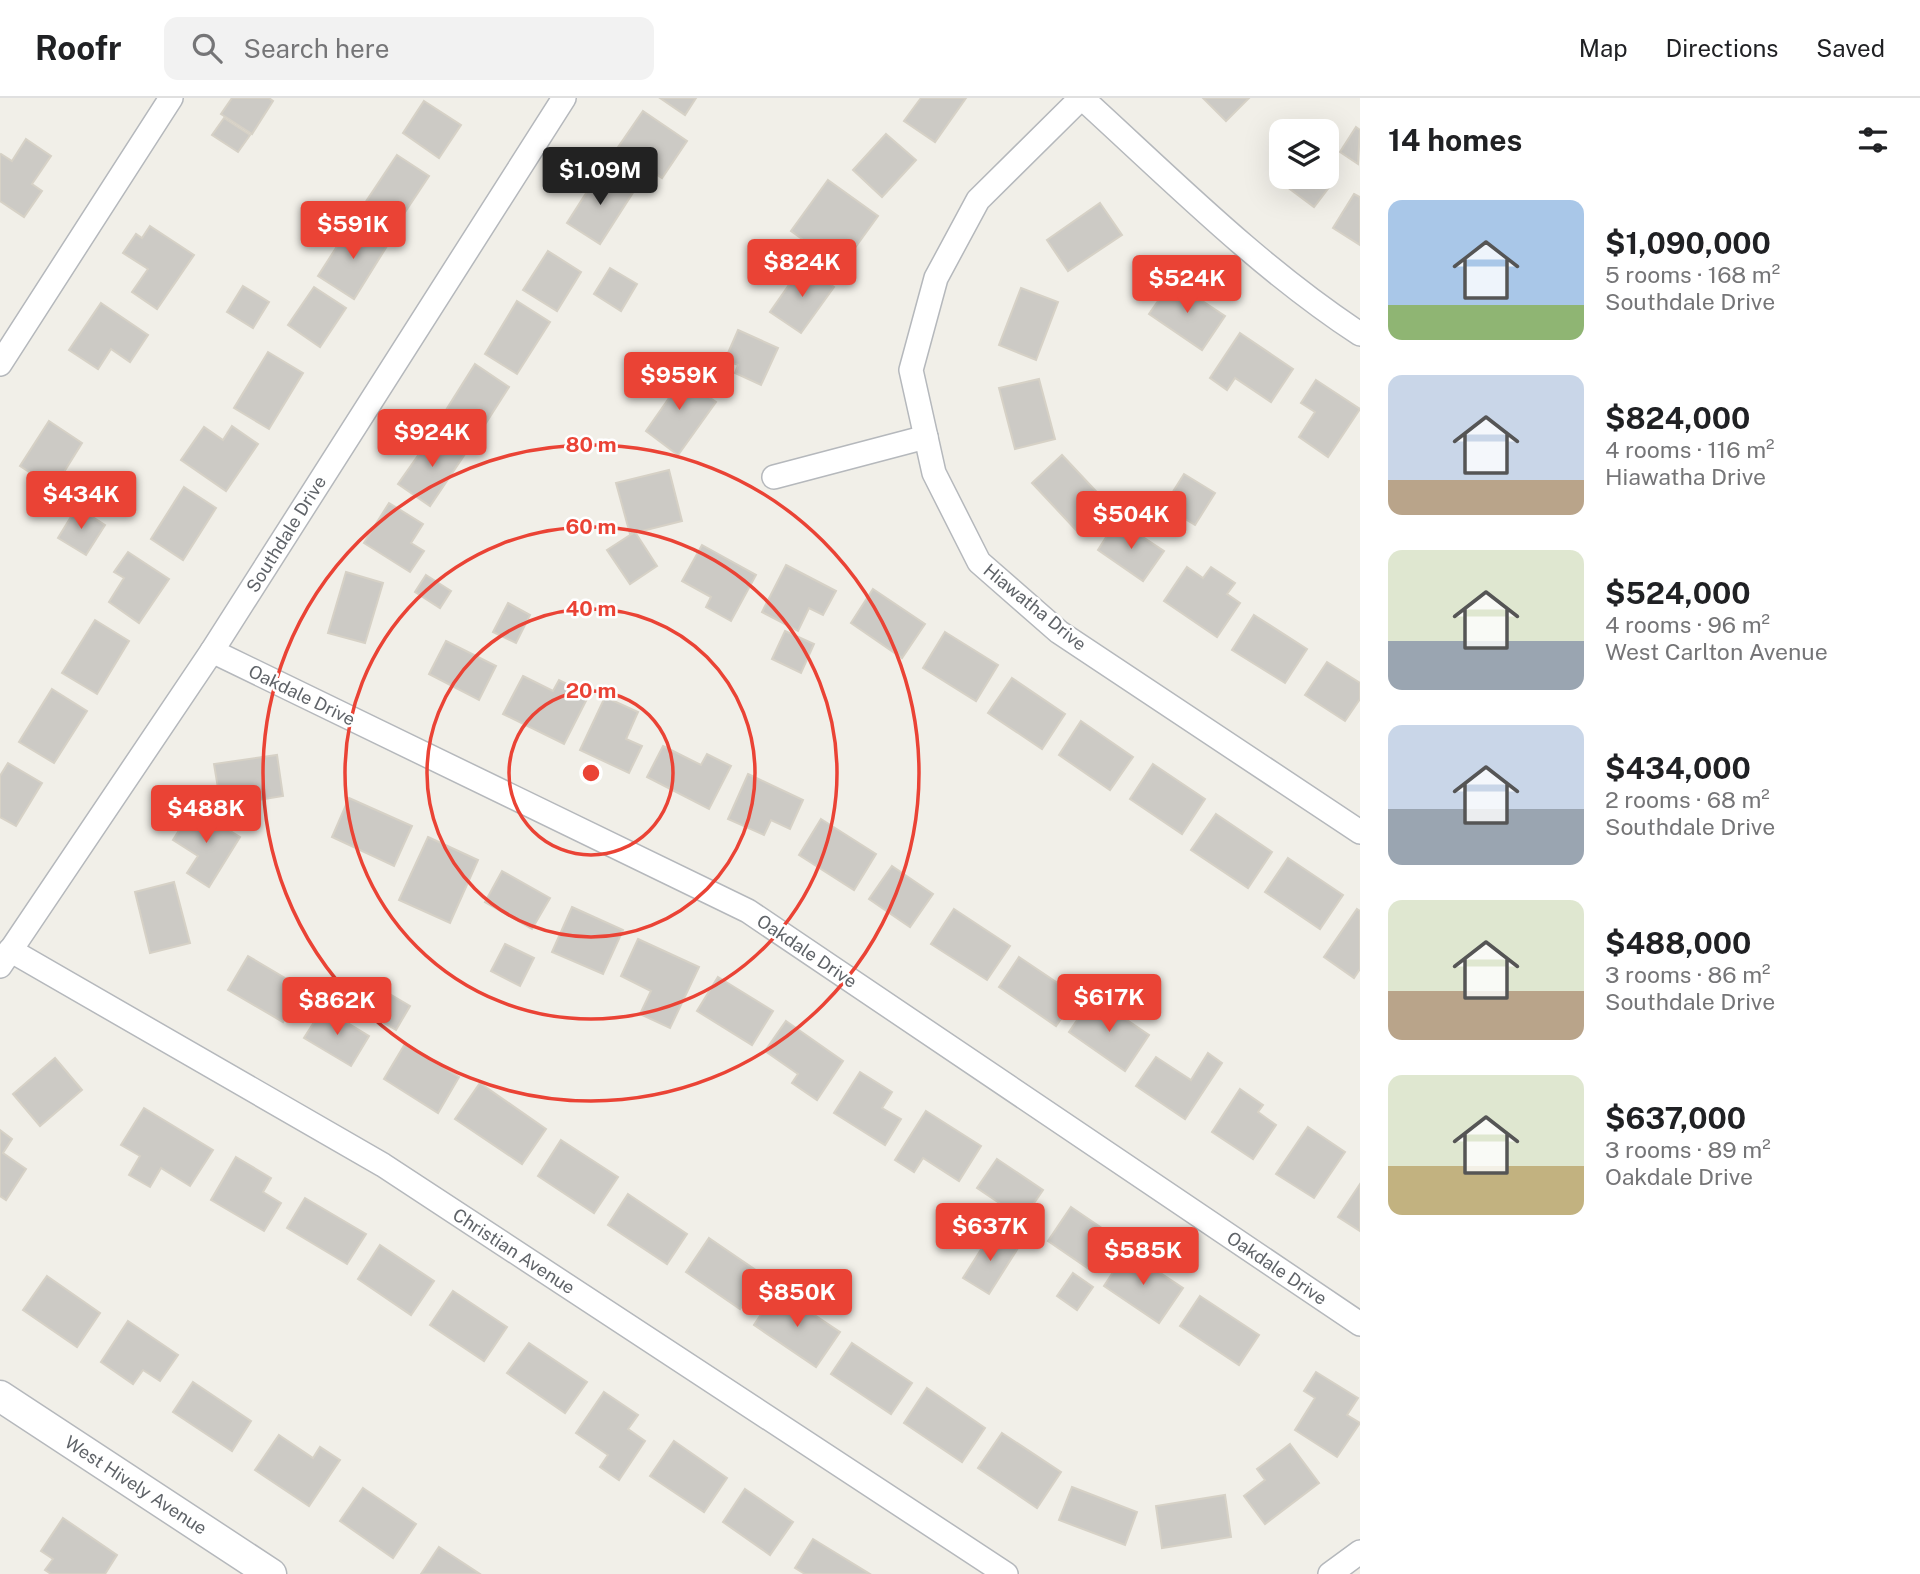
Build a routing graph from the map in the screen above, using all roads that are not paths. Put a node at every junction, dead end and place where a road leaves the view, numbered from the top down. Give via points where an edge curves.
1 (171, 98) edge
2 (564, 98) edge
3 (1082, 98) edge
4 (1360, 334) edge
5 (0, 364) edge
6 (926, 437) junction
7 (774, 477) dead end
8 (212, 651) junction
9 (1360, 832) edge
10 (5, 958) edge
11 (1360, 1324) edge
12 (0, 1396) edge
13 (1360, 1552) edge
14 (271, 1574) edge
15 (1006, 1574) edge
16 (1330, 1574) edge

1 - 5 street
2 - 8 street, Southdale Drive
3 - 4 street via 1248,250
3 - 6 street, Hiawatha Drive via 978,200 936,278 911,370
6 - 7 street
6 - 9 street, Hiawatha Drive via 934,473 979,562 1059,632
8 - 10 street, Southdale Drive
8 - 11 street, Oakdale Drive via 748,911
10 - 15 street, Christian Avenue via 383,1165
12 - 14 street, West Hively Avenue
13 - 16 street

